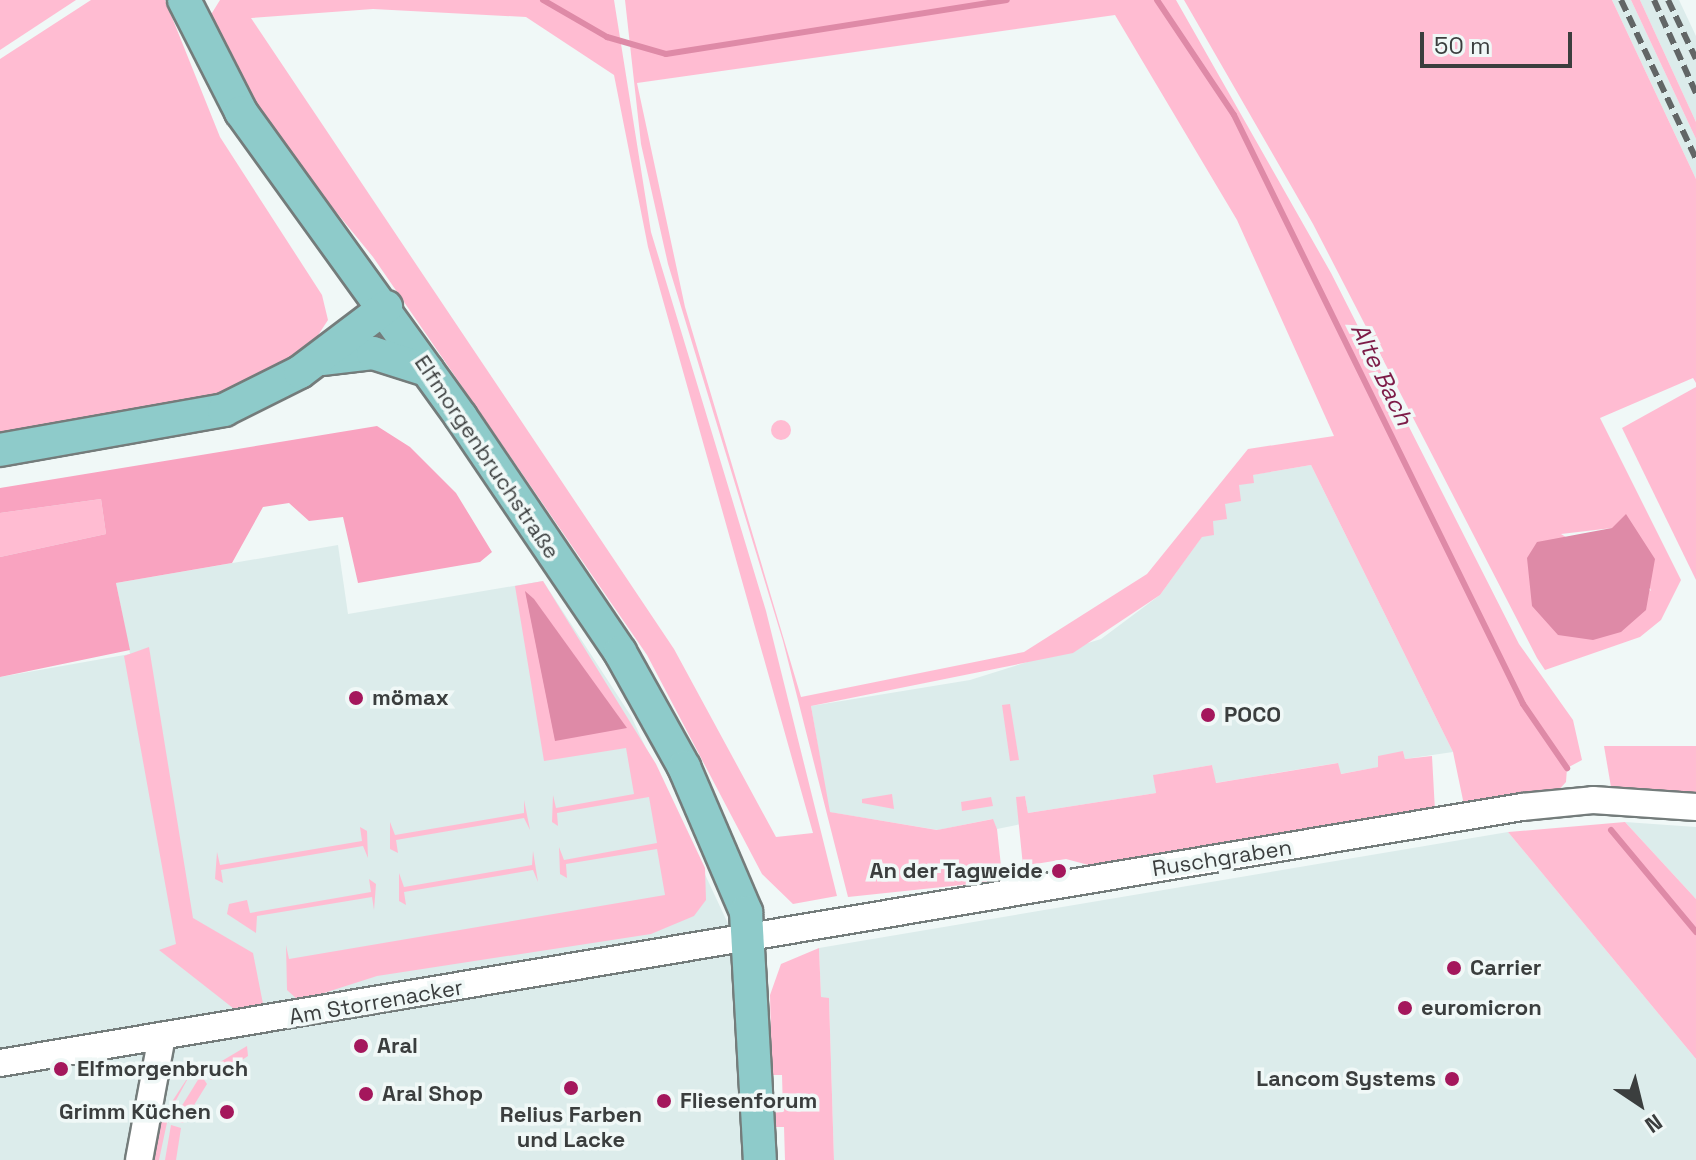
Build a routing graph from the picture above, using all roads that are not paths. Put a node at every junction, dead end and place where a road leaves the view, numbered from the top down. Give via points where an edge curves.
1 (184, 0) edge
2 (386, 307) junction
3 (319, 359) junction
4 (427, 370) junction
5 (0, 450) edge
6 (1696, 807) edge
7 (750, 936) junction
8 (162, 1036) junction
9 (0, 1063) edge
10 (139, 1160) edge
11 (760, 1160) edge

1 - 2 main road, Elfmorgenbruchstraße via 241,112
2 - 3 main road
2 - 4 main road, Elfmorgenbruchstraße
3 - 4 main road via 373,353
3 - 5 main road via 253,398 196,418
4 - 7 main road, Elfmorgenbruchstraße via 643,693 728,862
6 - 7 street, Ruschgraben via 1593,800 1522,807
7 - 8 street, Am Storrenacker
7 - 11 main road
8 - 9 street, Am Storrenacker
8 - 10 street

